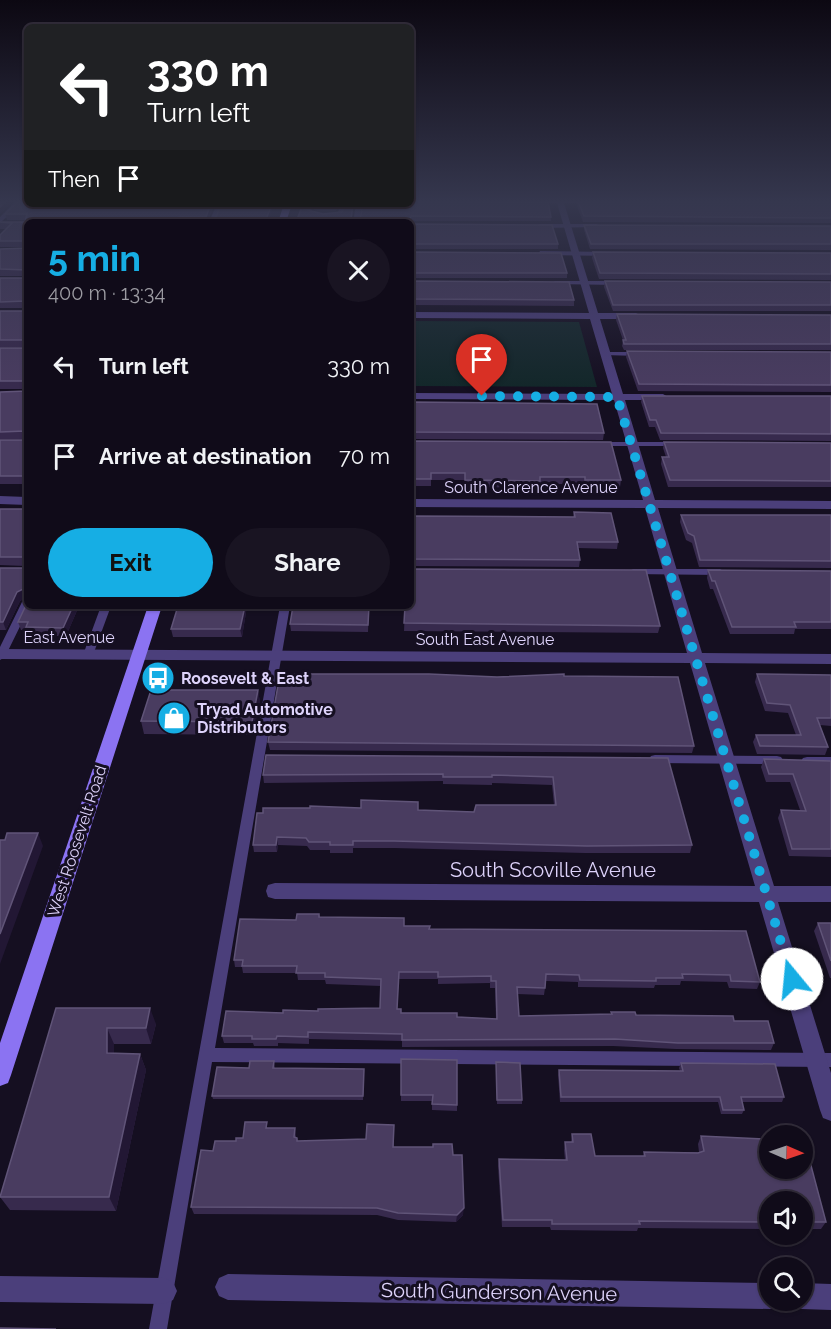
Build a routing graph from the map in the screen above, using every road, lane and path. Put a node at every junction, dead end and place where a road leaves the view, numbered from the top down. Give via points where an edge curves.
1 (579, 263) edge
2 (547, 283) edge
3 (584, 283) junction
4 (622, 283) edge
5 (414, 315) edge
6 (594, 316) junction
7 (644, 316) edge
8 (605, 354) junction
9 (645, 354) edge
10 (414, 396) edge
11 (617, 397) junction
12 (670, 397) edge
13 (590, 444) edge
14 (631, 444) junction
15 (685, 444) edge
16 (0, 501) edge
17 (24, 501) edge
18 (414, 503) edge
19 (649, 504) junction
20 (831, 505) edge
21 (624, 572) edge
22 (669, 572) junction
23 (727, 572) edge
24 (24, 608) edge
25 (105, 609) edge
26 (154, 609) edge
27 (284, 609) edge
28 (1, 655) edge
29 (88, 655) junction
30 (138, 655) junction
31 (276, 656) junction
32 (695, 658) junction
33 (831, 659) edge
34 (639, 759) edge
35 (726, 760) junction
36 (831, 761) edge
37 (275, 891) dead end
38 (766, 893) junction
39 (831, 894) edge
40 (206, 1055) junction
41 (824, 1060) edge
42 (0, 1076) edge
43 (831, 1110) edge
44 (228, 1287) dead end
45 (0, 1289) edge
46 (164, 1291) junction
47 (759, 1296) edge
48 (813, 1296) edge
49 (831, 1297) edge
50 (158, 1329) edge

1 - 3 street
2 - 3 lane
3 - 4 lane
3 - 6 street
5 - 6 street
6 - 7 street
6 - 8 street
8 - 9 lane
8 - 11 street
10 - 11 street
11 - 12 street
11 - 14 street
13 - 14 lane
14 - 15 lane
14 - 19 street
16 - 17 street
18 - 19 street, South Clarence Avenue
19 - 20 street, South Clarence Avenue
19 - 22 street
21 - 22 lane
22 - 23 lane
22 - 32 street
24 - 28 lane
25 - 29 lane
26 - 30 main road, West Roosevelt Road
27 - 31 lane
28 - 29 street, East Avenue
29 - 30 street, East Avenue
30 - 31 street, South East Avenue
30 - 42 main road, West Roosevelt Road
31 - 32 street, South East Avenue
31 - 40 lane via 264,756
32 - 33 street, South East Avenue
32 - 35 street
34 - 35 lane
35 - 36 lane
35 - 38 street
37 - 38 street, South Scoville Avenue
38 - 39 street, South Scoville Avenue
38 - 41 street
40 - 41 lane
40 - 46 lane
41 - 43 street
44 - 47 street, South Gunderson Avenue
45 - 46 street
46 - 50 lane
48 - 49 street

